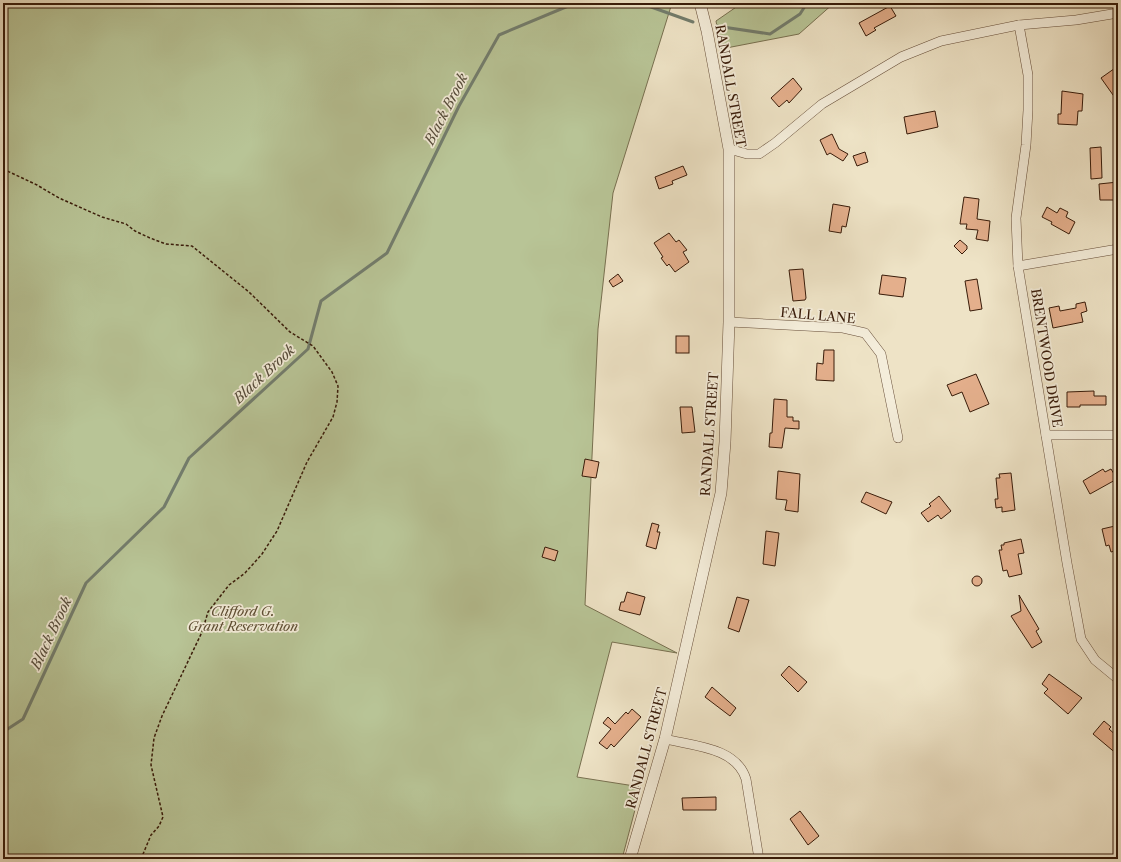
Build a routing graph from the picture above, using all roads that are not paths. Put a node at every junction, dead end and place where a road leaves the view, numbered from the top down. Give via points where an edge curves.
1 (700, 3) edge
2 (1118, 13) edge
3 (1019, 25) junction
4 (729, 149) junction
5 (1118, 249) edge
6 (1018, 266) junction
7 (729, 322) junction
8 (1046, 435) junction
9 (1118, 435) edge
10 (898, 438) dead end
11 (1118, 679) edge
12 (665, 739) junction
13 (630, 859) edge
14 (759, 859) edge

1 - 4 street, RANDALL STREET
2 - 3 street
3 - 4 street via 941,41 901,57 822,104 759,154
3 - 6 street, BRENTWOOD DRIVE via 1028,75 1028,110 1016,218
4 - 7 street, RANDALL STREET
5 - 6 street
6 - 8 street, BRENTWOOD DRIVE
7 - 10 street, FALL LANE via 843,328 865,333 881,354
7 - 12 street, RANDALL STREET via 721,493
8 - 9 street
8 - 11 street, BRENTWOOD DRIVE via 1081,639 1095,660
12 - 13 street, RANDALL STREET
12 - 14 street via 721,753 733,760 743,772

